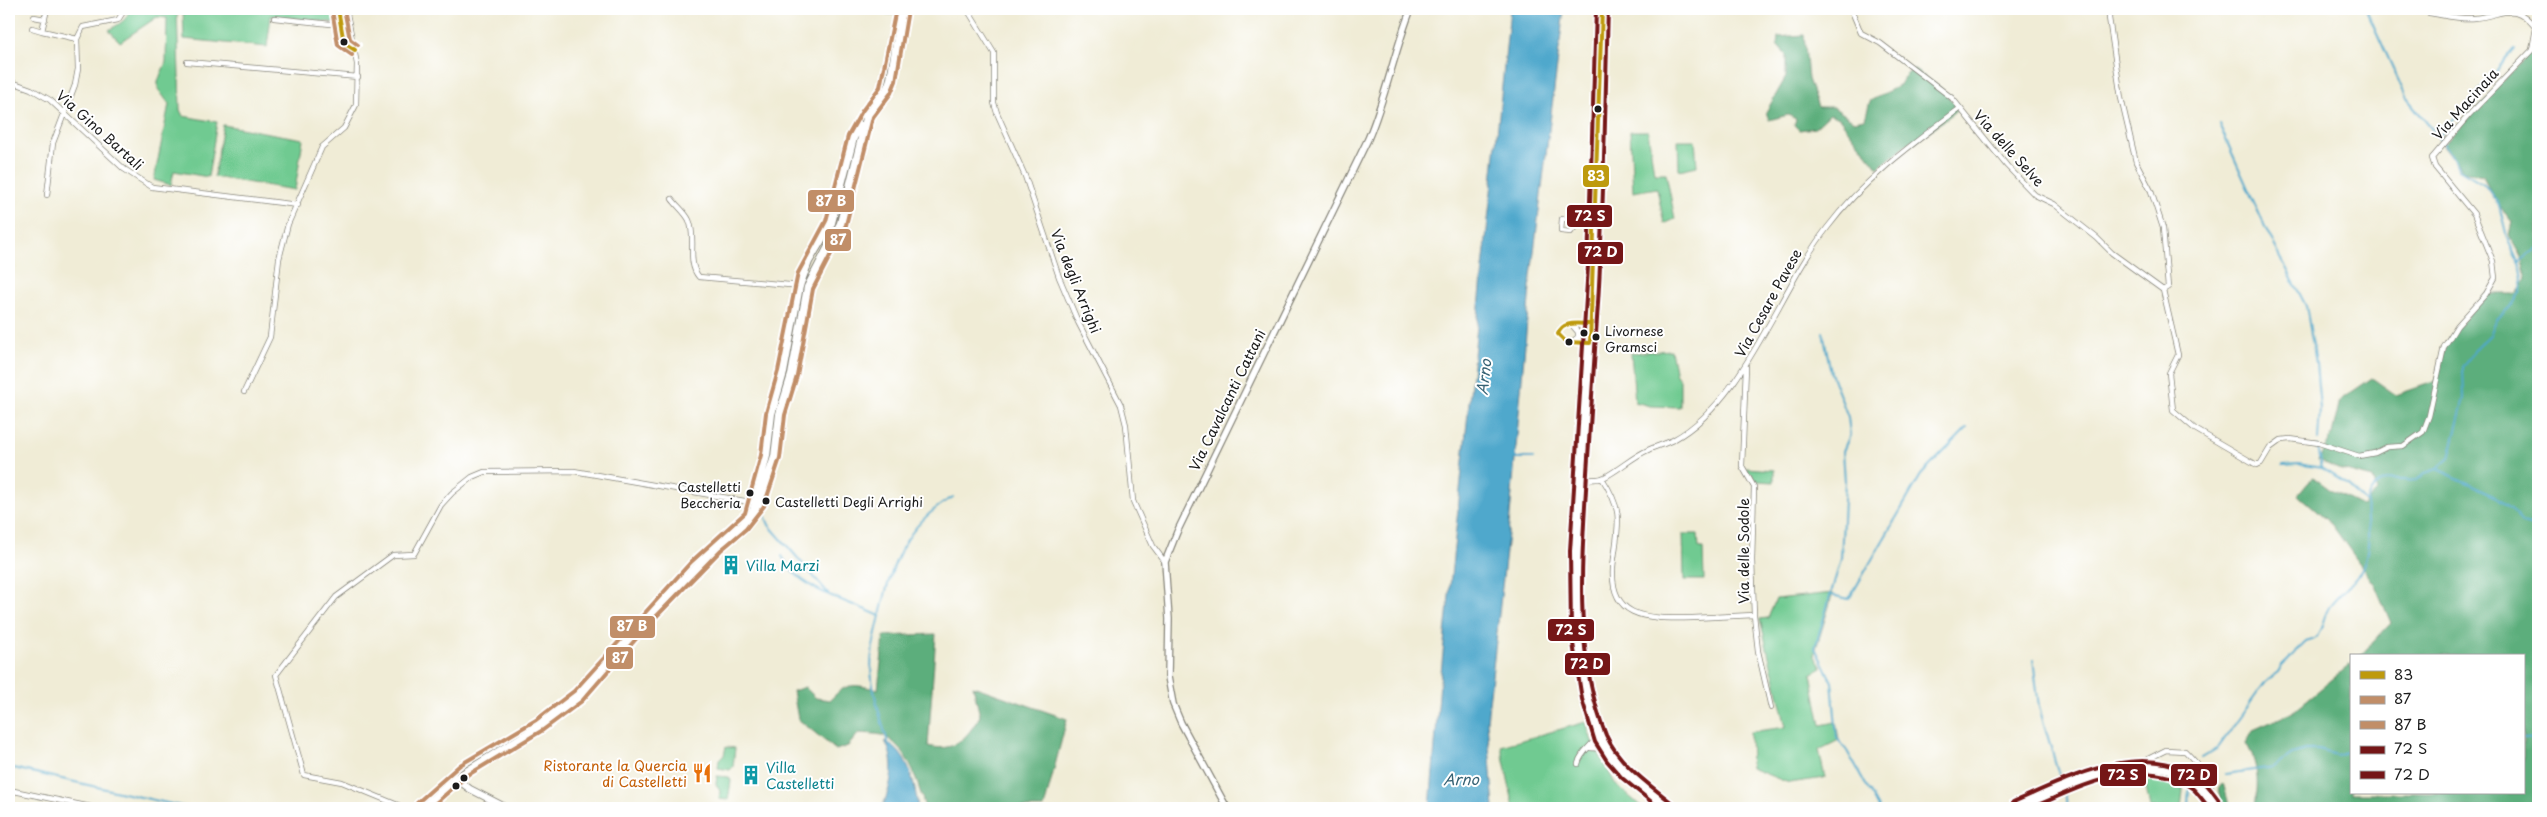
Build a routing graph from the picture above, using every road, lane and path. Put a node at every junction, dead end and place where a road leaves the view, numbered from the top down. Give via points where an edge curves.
1 (46, 9) edge
2 (124, 9) edge
3 (338, 9) edge
4 (346, 9) edge
5 (902, 9) edge
6 (967, 9) edge
7 (1411, 9) edge
8 (1602, 9) edge
9 (1851, 9) edge
10 (2110, 9) edge
11 (2422, 9) edge
12 (34, 17) dead end
13 (274, 18) dead end
14 (45, 20) junction
15 (349, 23) junction
16 (340, 25) junction
17 (32, 28) dead end
18 (42, 31) junction
19 (76, 39) junction
20 (355, 50) junction
21 (187, 62) dead end
22 (358, 77) junction
23 (9, 81) edge
24 (1959, 109) junction
25 (64, 112) junction
26 (47, 195) dead end
27 (672, 199) dead end
28 (298, 205) junction
29 (1582, 224) junction
30 (1595, 225) junction
31 (804, 286) junction
32 (2163, 290) junction
33 (1568, 324) junction
34 (1590, 324) junction
35 (1569, 342) junction
36 (1590, 342) junction
37 (1747, 365) junction
38 (244, 392) dead end
39 (1602, 478) junction
40 (1580, 480) junction
41 (757, 503) junction
42 (1165, 562) junction
43 (1754, 615) junction
44 (1771, 708) dead end
45 (1599, 735) junction
46 (1590, 748) junction
47 (1606, 749) junction
48 (1578, 764) dead end
49 (2136, 765) junction
50 (455, 778) junction
51 (9, 790) edge
52 (2217, 807) edge
53 (96, 808) edge
54 (405, 808) edge
55 (421, 808) edge
56 (507, 808) edge
57 (1227, 808) edge
58 (1668, 808) edge
59 (2015, 808) edge

1 - 14 street
2 - 19 street via 118,20 83,27
3 - 16 street
4 - 15 street
5 - 31 main road via 890,79 854,138 832,223 809,262
6 - 42 street, Via degli Arrighi via 994,52 994,103 1025,176 1060,278 1078,322 1121,405 1133,501 1153,546
7 - 42 street, Via Cavalcanti Cattani via 1393,60 1384,100 1368,139
8 - 30 main road
9 - 24 street, Via delle Selve via 1861,33 1940,87
10 - 32 street via 2121,98 2136,162 2151,191 2163,228 2168,287
11 - 32 street, Via Macinaia via 2429,13 2474,19 2513,9 2525,14 2536,28 2532,50 2468,115 2432,158 2435,167 2474,214 2493,261 2495,278 2444,346 2427,426 2403,446 2387,447 2359,456 2319,443 2290,439 2276,442 2257,465 2195,429 2173,410 2169,373 2178,355
12 - 14 street
13 - 16 street
14 - 18 street
15 - 16 street
15 - 20 street
16 - 20 street via 344,43
17 - 18 street
18 - 19 street
19 - 25 street via 78,69
20 - 22 street
21 - 22 street
22 - 28 street via 356,104 351,118 322,147
23 - 25 street, Via Gino Bartali via 39,92
24 - 32 street, Via delle Selve via 2035,195 2054,204 2112,253
24 - 37 street, Via Cesare Pavese via 1898,154 1828,225 1804,258
25 - 26 street via 53,143
25 - 28 street, Via Gino Bartali via 124,169 152,186
27 - 31 street via 688,218 694,270 700,277
28 - 38 street via 283,239 270,337
29 - 29 street via 1578,219 1562,218 1561,231 1570,232 1574,226
29 - 30 street
30 - 34 main road
31 - 41 main road via 791,375 780,414 774,457
33 - 34 street
33 - 35 street via 1576,327 1578,332 1576,339
33 - 35 street via 1560,327 1558,334 1563,341
34 - 36 main road
35 - 36 street
36 - 40 main road
37 - 39 street, Via Cesare Pavese via 1689,429 1672,441 1648,449
37 - 43 street, Via delle Sodole via 1742,466 1754,487
39 - 40 street, Via Cesare Pavese
39 - 43 street via 1618,510 1611,575 1621,602 1641,616 1658,619
40 - 45 main road via 1575,590 1577,630 1588,698
41 - 50 main road via 751,516 690,573 578,696 540,726
41 - 54 street via 574,471 484,472 472,476 452,493 441,505 414,554 393,555 336,597 276,675 304,775 342,782
42 - 57 street, Via Cavalcanti Cattani via 1169,619 1168,677 1173,704
43 - 44 street, Via delle Sodole via 1758,651
45 - 46 street
45 - 47 main road
46 - 47 street
46 - 48 street via 1581,755
47 - 58 main road via 1627,774
49 - 52 main road via 2155,766 2184,774 2198,784
49 - 52 street via 2166,750 2185,751 2202,768 2211,784
49 - 59 main road via 2118,768
50 - 55 street
50 - 56 main road
51 - 53 street

